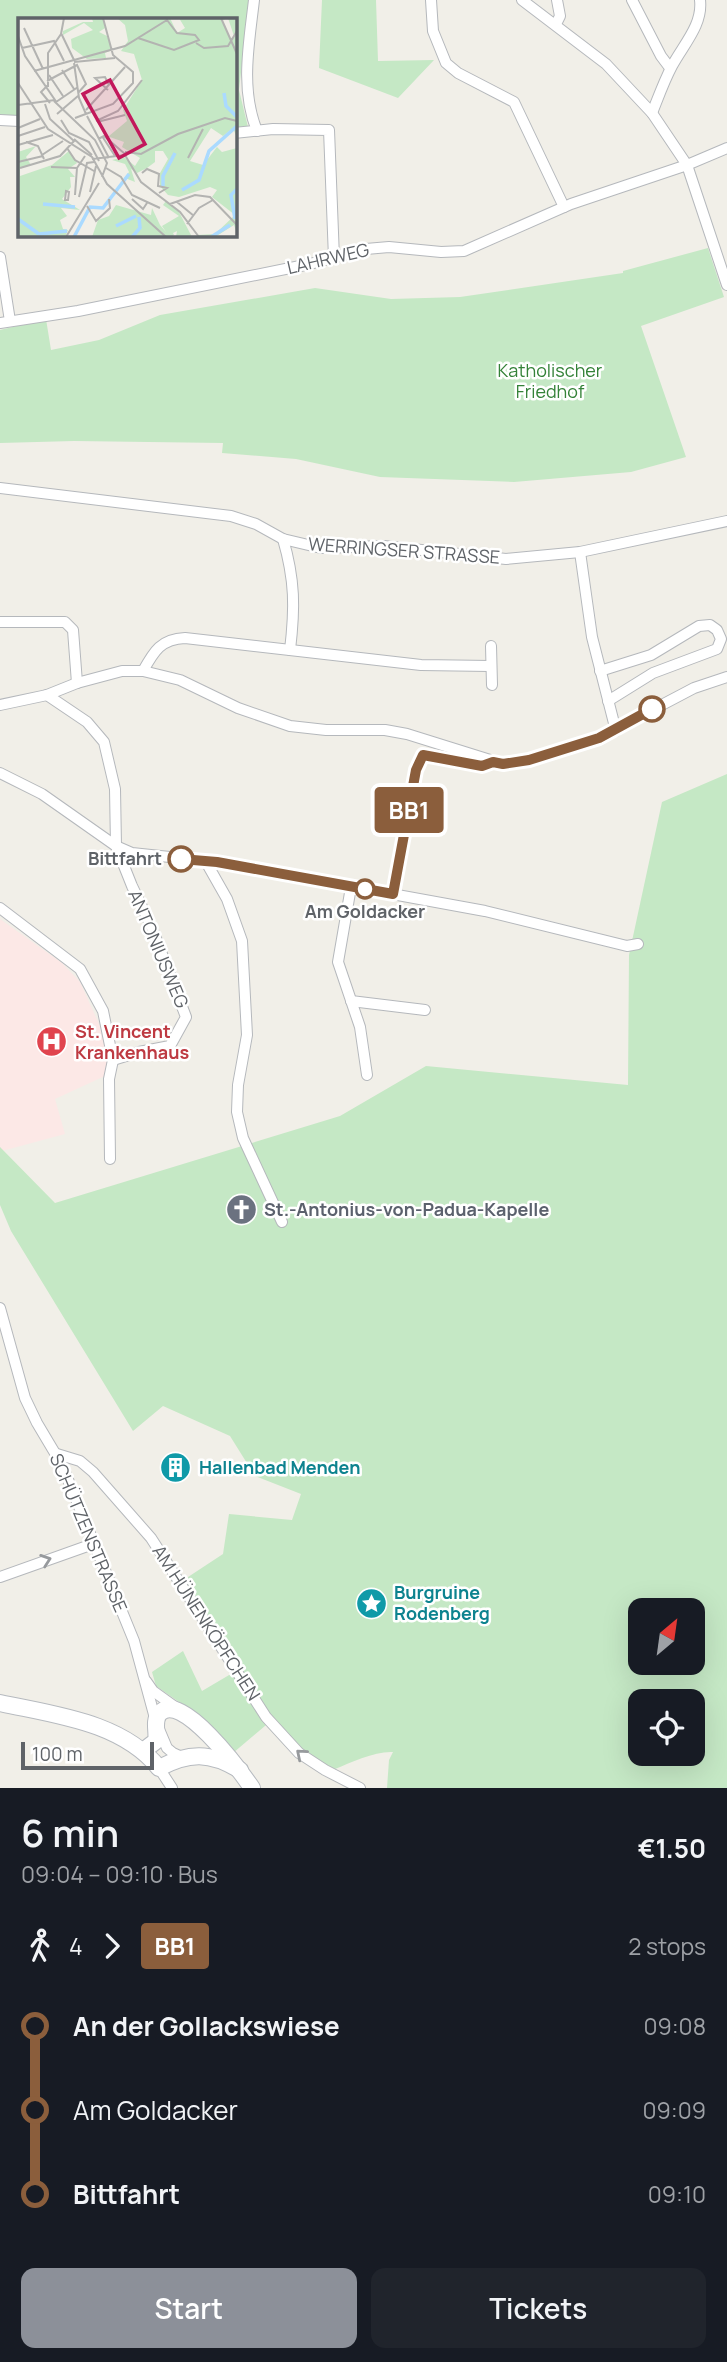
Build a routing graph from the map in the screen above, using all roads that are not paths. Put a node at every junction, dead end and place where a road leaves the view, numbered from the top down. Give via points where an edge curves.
1 (254, 0) edge
2 (431, 0) edge
3 (522, 0) edge
4 (557, 0) edge
5 (632, 0) edge
6 (700, 0) edge
7 (556, 24) junction
8 (670, 68) junction
9 (652, 113) junction
10 (0, 120) edge
11 (18, 121) edge
12 (257, 131) junction
13 (236, 133) edge
14 (727, 148) edge
15 (687, 165) junction
16 (565, 207) junction
17 (0, 257) edge
18 (334, 258) junction
19 (727, 285) edge
20 (5, 322) edge
21 (0, 488) edge
22 (727, 521) edge
23 (282, 539) junction
24 (580, 552) junction
25 (0, 622) edge
26 (491, 646) dead end
27 (289, 650) junction
28 (490, 666) junction
29 (143, 671) junction
30 (600, 671) junction
31 (727, 677) edge
32 (77, 683) junction
33 (492, 685) dead end
34 (47, 695) junction
35 (608, 701) junction
36 (0, 705) edge
37 (616, 731) junction
38 (493, 762) junction
39 (0, 773) edge
40 (116, 846) junction
41 (206, 862) junction
42 (351, 887) junction
43 (393, 894) junction
44 (0, 908) edge
45 (638, 944) dead end
46 (351, 1001) junction
47 (425, 1010) dead end
48 (113, 1060) junction
49 (367, 1076) dead end
50 (110, 1159) dead end
51 (282, 1222) dead end
52 (0, 1308) edge
53 (57, 1454) junction
54 (93, 1544) junction
55 (0, 1577) edge
56 (143, 1675) junction
57 (0, 1703) edge
58 (183, 1712) junction
59 (156, 1722) junction
60 (203, 1730) junction
61 (143, 1751) junction
62 (187, 1757) junction
63 (159, 1768) junction
64 (240, 1770) junction
65 (172, 1788) edge
66 (252, 1788) edge
67 (360, 1788) edge

1 - 12 street via 246,91
2 - 16 street via 433,31 446,63 514,102
3 - 7 street
4 - 7 street via 560,16
5 - 8 street
6 - 8 street via 698,22
7 - 9 street via 606,64
8 - 9 street
9 - 15 street
10 - 11 street
12 - 13 street
12 - 18 street via 329,130
14 - 15 street, LAHRWEG
15 - 16 street, LAHRWEG
15 - 19 street
16 - 18 street, LAHRWEG via 464,251 377,247
17 - 20 street
18 - 20 street, LAHRWEG
21 - 23 street, WERRINGSER STRASSE via 231,516
22 - 24 street, WERRINGSER STRASSE
23 - 24 street, WERRINGSER STRASSE via 321,548 384,546 506,559
23 - 27 street via 295,611
24 - 30 street
25 - 32 street via 71,625
26 - 28 street
27 - 28 street via 421,666
27 - 29 street via 175,639 159,645
28 - 33 street
29 - 32 street via 122,671
29 - 38 street via 180,680 238,709 290,726 385,730
30 - 35 street
30 - 35 street via 651,655 699,626 710,625 721,639 717,649 653,673
31 - 37 street via 694,688
32 - 34 street
34 - 36 street
34 - 40 street, ANTONIUSWEG via 87,722 104,742 115,789
35 - 37 street
37 - 38 street via 529,760
38 - 43 street via 482,766 421,757
39 - 40 street via 42,794
40 - 41 street via 132,853
40 - 48 street, ANTONIUSWEG via 186,1017 170,1046
41 - 42 street
41 - 51 street via 227,899 242,941 247,1035 237,1112 243,1138
42 - 43 street
42 - 46 street via 338,962
43 - 45 street via 627,946
44 - 48 street via 80,969 103,1011
46 - 47 street
46 - 49 street
48 - 50 street
52 - 53 street, SCHÜTZENSTRASSE via 25,1398
53 - 54 street, SCHÜTZENSTRASSE
67 -> 53 street, AM HÜNENKÖPFCHEN via 312,1762 283,1738 151,1538 86,1466
55 -> 54 street
54 - 56 street, SCHÜTZENSTRASSE via 134,1641
56 - 58 street via 153,1691
56 - 59 street, SCHÜTZENSTRASSE
57 - 61 street via 85,1723
58 - 59 street via 168,1709
58 - 60 street
59 - 61 street via 156,1741
59 - 62 street, SCHÜTZENSTRASSE via 167,1748
60 - 62 street via 204,1744
60 - 64 street
61 - 63 street
62 - 63 street
62 - 64 street via 212,1757
63 - 65 street
64 - 66 street

